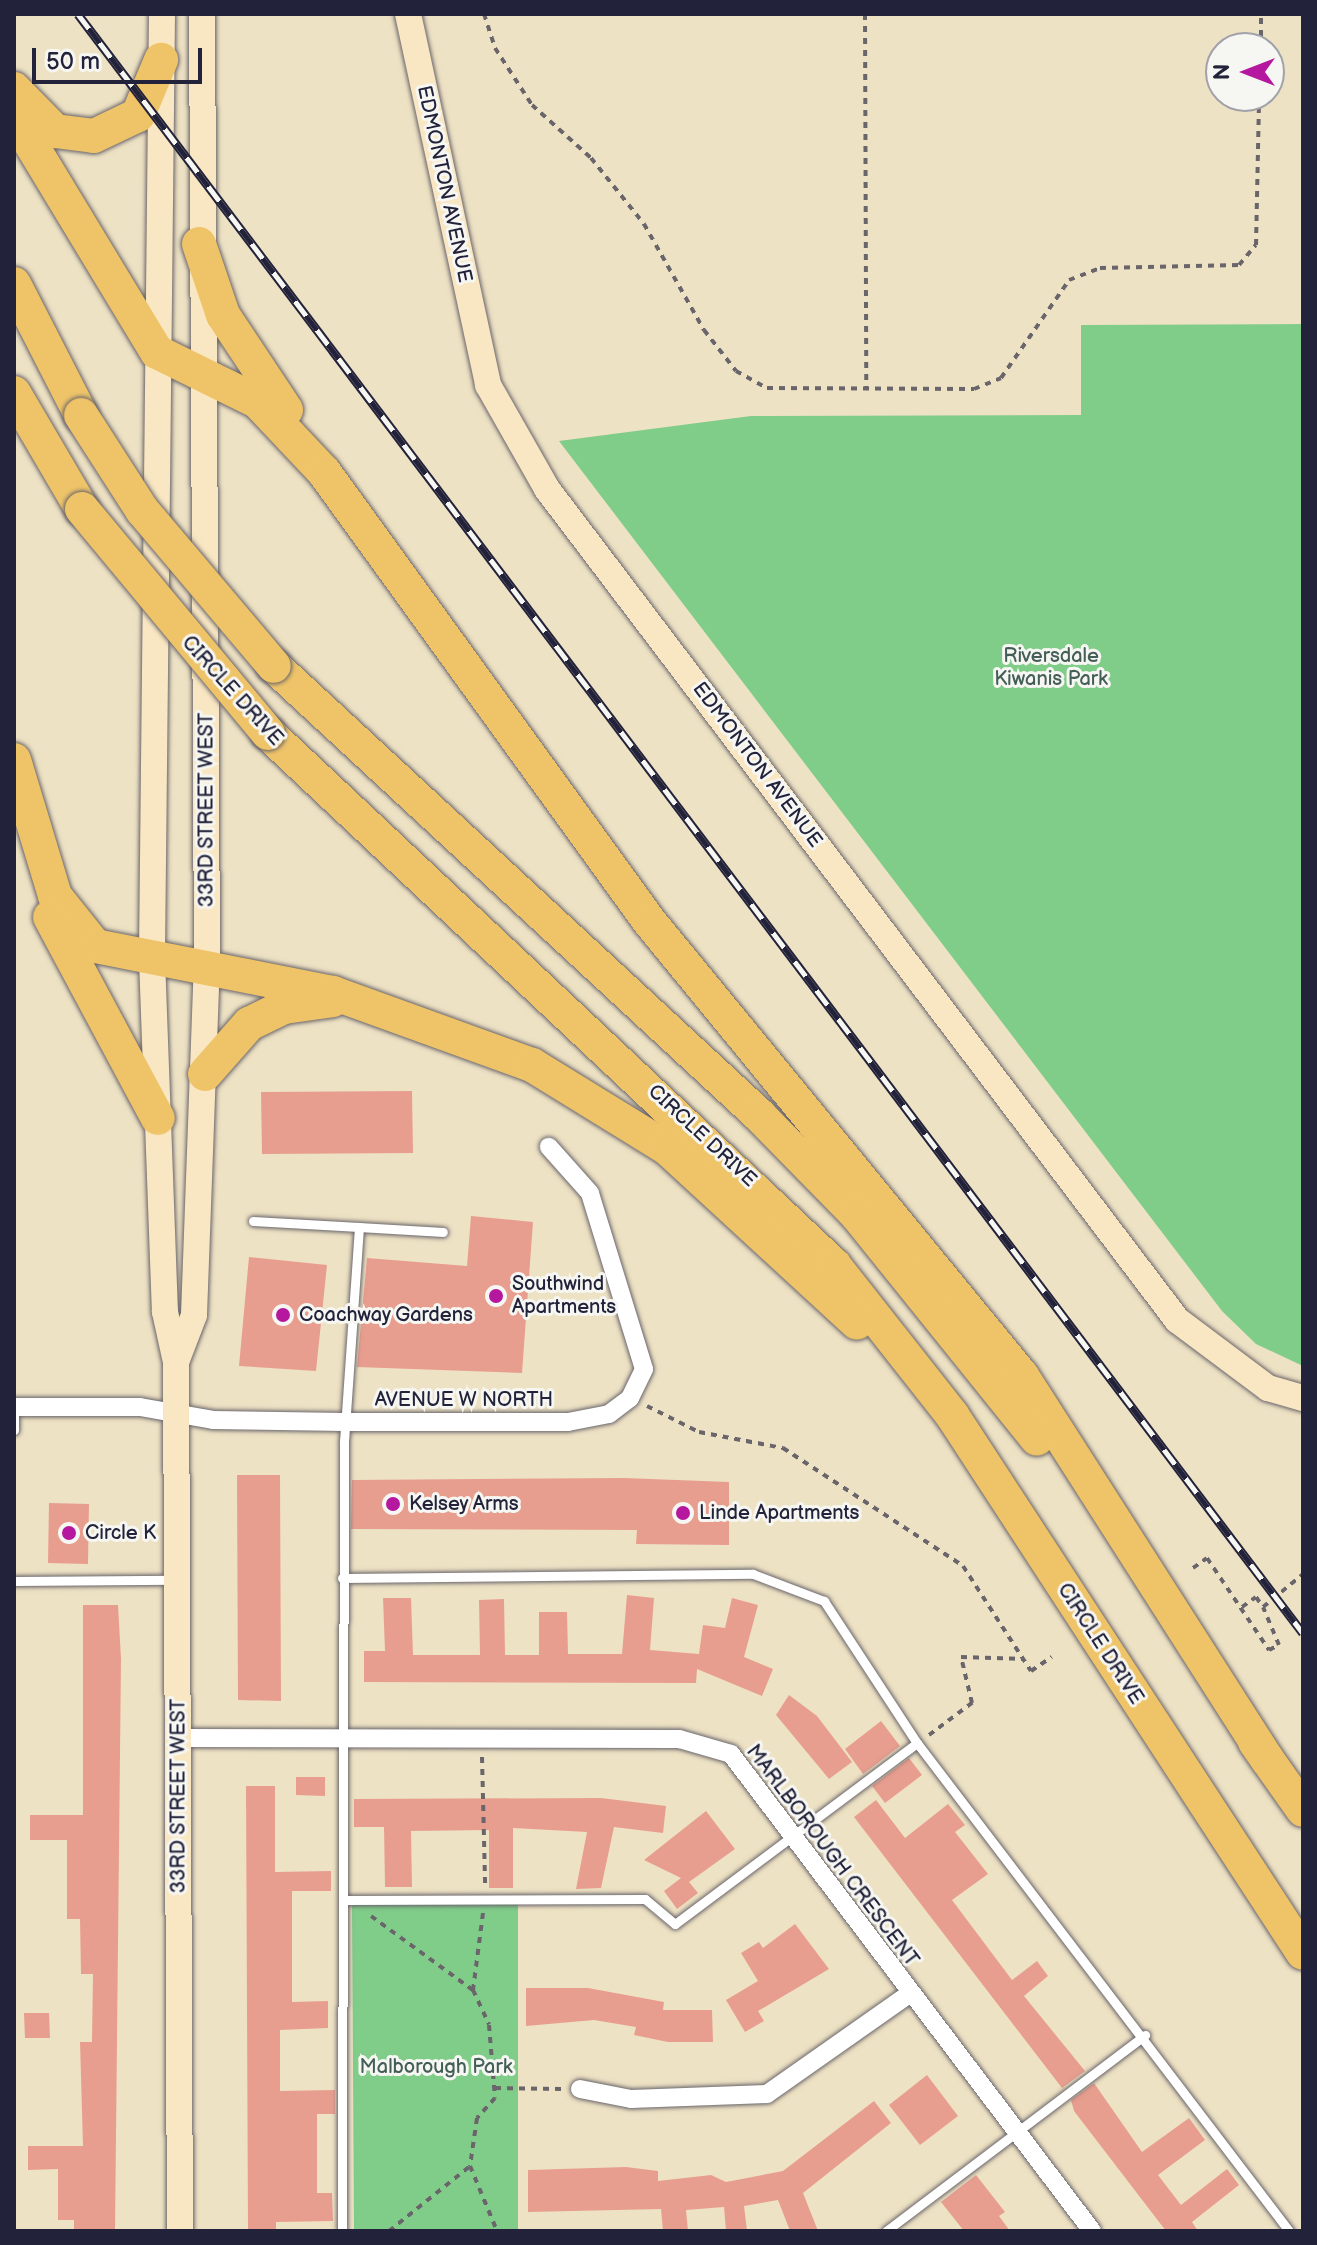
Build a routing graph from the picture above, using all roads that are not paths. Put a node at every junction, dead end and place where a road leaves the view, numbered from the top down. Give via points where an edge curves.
1 (162, 14) edge
2 (202, 14) edge
3 (408, 14) edge
4 (161, 60) junction
5 (14, 89) edge
6 (14, 116) edge
7 (199, 244) junction
8 (14, 284) edge
9 (157, 352) junction
10 (208, 376) junction
11 (14, 393) edge
12 (324, 472) junction
13 (14, 760) edge
14 (14, 794) edge
15 (152, 959) junction
16 (207, 964) junction
17 (381, 1007) junction
18 (205, 1074) junction
19 (158, 1118) junction
20 (549, 1147) dead end
21 (253, 1221) dead end
22 (359, 1227) junction
23 (443, 1232) dead end
24 (176, 1362) junction
25 (1303, 1398) edge
26 (14, 1407) edge
27 (176, 1415) junction
28 (952, 1415) junction
29 (345, 1422) junction
30 (14, 1430) edge
31 (342, 1578) junction
32 (176, 1580) junction
33 (14, 1581) edge
34 (179, 1738) junction
35 (341, 1738) junction
36 (917, 1743) junction
37 (1267, 1759) junction
38 (1303, 1810) edge
39 (793, 1833) junction
40 (343, 1900) junction
41 (1303, 1953) edge
42 (908, 1995) junction
43 (1145, 2035) junction
44 (580, 2089) dead end
45 (1017, 2130) junction
46 (889, 2230) edge
47 (180, 2231) edge
48 (342, 2231) edge
49 (1092, 2231) edge
50 (1289, 2231) edge

1 - 4 main road, 33RD STREET WEST
2 - 7 main road, 33RD STREET WEST
3 - 25 main road, EDMONTON AVENUE via 488,385 547,489 1177,1320 1268,1388
4 - 5 highway via 138,115 94,136 47,126
4 - 9 main road, 33RD STREET WEST
6 - 9 highway
7 - 10 main road, 33RD STREET WEST
7 - 12 highway via 230,328
8 - 37 highway, bridge via 81,415 142,510 274,666 857,1215 981,1362
9 - 10 highway
9 - 15 main road, 33RD STREET WEST
10 - 12 highway via 258,402
10 - 16 main road, 33RD STREET WEST
11 - 28 highway, CIRCLE DRIVE, bridge via 82,509 268,733 726,1156 834,1265
12 - 37 highway via 649,921 1022,1376
13 - 15 highway via 41,862 68,919 95,946
14 - 19 highway via 54,926
15 - 16 highway
15 - 19 main road, 33RD STREET WEST
16 - 17 highway
16 - 18 main road, 33RD STREET WEST
17 - 18 highway via 323,1000 284,1007 233,1035
17 - 28 highway via 532,1065 644,1132 723,1193
18 - 24 main road, 33RD STREET WEST via 194,1315
19 - 24 main road, 33RD STREET WEST via 165,1312
20 - 29 street, AVENUE W NORTH via 581,1178 594,1207 644,1369 630,1398 589,1420
21 - 22 lane
22 - 23 lane
22 - 29 lane
24 - 27 main road, 33RD STREET WEST
26 - 27 street, AVENUE W NORTH via 140,1407
26 - 30 lane
27 - 29 street, AVENUE W NORTH
27 - 32 main road, 33RD STREET WEST
28 - 41 highway, CIRCLE DRIVE
29 - 31 lane
31 - 35 lane
31 - 36 lane via 753,1574 824,1601
32 - 33 lane
32 - 34 main road, 33RD STREET WEST
34 - 35 street, MARLBOROUGH CRESCENT
34 - 47 main road, 33RD STREET WEST
35 - 39 street, MARLBOROUGH CRESCENT via 679,1739 731,1754
35 - 40 lane
36 - 39 lane
36 - 43 lane
37 - 38 highway
39 - 40 lane via 675,1924 645,1899
39 - 42 street, MARLBOROUGH CRESCENT
40 - 48 lane
42 - 44 street via 767,2094 631,2099
42 - 45 street, MARLBOROUGH CRESCENT
43 - 45 lane
43 - 50 lane
45 - 46 lane
45 - 49 street, MARLBOROUGH CRESCENT

